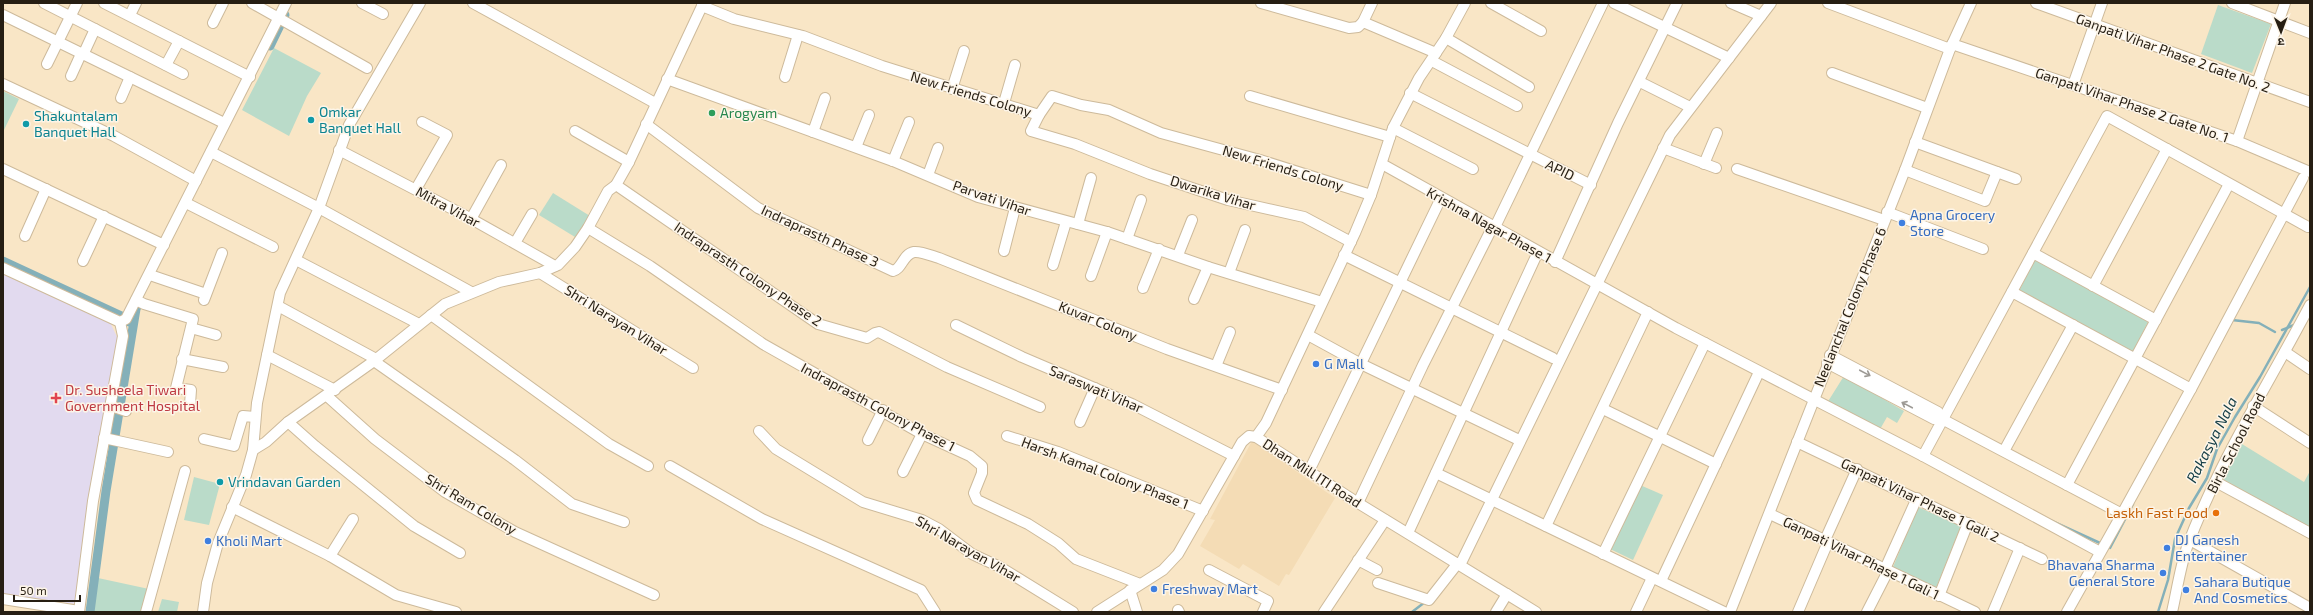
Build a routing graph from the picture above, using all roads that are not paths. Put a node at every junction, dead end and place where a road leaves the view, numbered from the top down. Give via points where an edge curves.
1 (44, 3) edge
2 (77, 3) edge
3 (106, 3) edge
4 (136, 3) edge
5 (223, 3) edge
6 (252, 3) edge
7 (286, 3) edge
8 (362, 3) edge
9 (420, 3) edge
10 (473, 3) edge
11 (1261, 3) edge
12 (1372, 3) edge
13 (1465, 3) edge
14 (1491, 3) edge
15 (1604, 3) edge
16 (1614, 3) edge
17 (1677, 3) edge
18 (1731, 3) edge
19 (1771, 3) edge
20 (1828, 3) edge
21 (1971, 3) edge
22 (2036, 3) edge
23 (2102, 3) edge
24 (2232, 3) edge
25 (2285, 3) edge
26 (703, 4) edge
27 (384, 14) dead end
28 (3, 15) edge
29 (71, 16) junction
30 (130, 16) junction
31 (1761, 16) junction
32 (282, 20) junction
33 (2279, 20) junction
34 (1363, 22) junction
35 (213, 23) dead end
36 (2094, 25) junction
37 (1665, 28) junction
38 (95, 29) junction
39 (1541, 31) dead end
40 (2310, 33) edge
41 (798, 35) junction
42 (1446, 38) junction
43 (178, 41) junction
44 (58, 42) junction
45 (1951, 47) junction
46 (964, 51) dead end
47 (82, 54) junction
48 (1434, 57) junction
49 (1729, 58) junction
50 (47, 64) dead end
51 (166, 65) junction
52 (1015, 65) dead end
53 (367, 68) dead end
54 (1832, 73) dead end
55 (184, 74) dead end
56 (71, 76) dead end
57 (130, 77) junction
58 (250, 77) junction
59 (785, 77) dead end
60 (667, 79) junction
61 (1640, 82) junction
62 (2256, 83) junction
63 (3, 84) edge
64 (2073, 85) junction
65 (1529, 87) dead end
66 (952, 89) junction
67 (1410, 93) junction
68 (1250, 96) dead end
69 (121, 98) dead end
70 (825, 98) dead end
71 (2310, 102) edge
72 (655, 103) junction
73 (1004, 103) junction
74 (1518, 106) dead end
75 (2112, 106) dead end
76 (1690, 107) junction
77 (1927, 108) junction
78 (869, 115) dead end
79 (1039, 115) junction
80 (2107, 116) junction
81 (422, 122) dead end
82 (909, 122) dead end
83 (224, 123) junction
84 (646, 124) junction
85 (575, 131) dead end
86 (812, 132) junction
87 (1392, 132) junction
88 (1717, 134) dead end
89 (2237, 141) junction
90 (1915, 142) junction
91 (856, 147) junction
92 (938, 148) dead end
93 (1663, 148) junction
94 (2167, 149) junction
95 (339, 150) junction
96 (213, 153) junction
97 (1530, 156) junction
98 (893, 161) junction
99 (629, 162) junction
100 (1382, 164) junction
101 (1704, 164) junction
102 (501, 165) dead end
103 (1716, 168) dead end
104 (3, 169) edge
105 (1473, 169) dead end
106 (1736, 170) dead end
107 (1905, 170) junction
108 (1997, 172) junction
109 (928, 175) junction
110 (2307, 175) edge
111 (1091, 178) dead end
112 (2016, 179) dead end
113 (196, 181) junction
114 (2229, 184) junction
115 (616, 185) junction
116 (1591, 185) junction
117 (46, 189) junction
118 (416, 189) junction
119 (1371, 195) junction
120 (1441, 198) junction
121 (1141, 200) dead end
122 (189, 204) junction
123 (319, 208) junction
124 (1015, 208) junction
125 (532, 214) dead end
126 (2283, 214) junction
127 (104, 216) junction
128 (1886, 216) junction
129 (471, 219) junction
130 (1192, 220) dead end
131 (1066, 222) junction
132 (1078, 224) junction
133 (1494, 226) junction
134 (2308, 227) dead end
135 (588, 228) junction
136 (1245, 230) dead end
137 (1107, 232) junction
138 (24, 236) dead end
139 (1127, 239) junction
140 (1351, 242) junction
141 (515, 244) junction
142 (164, 245) junction
143 (273, 247) dead end
144 (1159, 249) junction
145 (1983, 249) dead end
146 (1004, 250) dead end
147 (915, 252) joint
148 (1538, 252) junction
149 (222, 253) dead end
150 (2033, 253) junction
151 (1178, 255) junction
152 (1344, 255) junction
153 (296, 260) junction
154 (83, 261) dead end
155 (1555, 262) junction
156 (1053, 264) dead end
157 (555, 266) junction
158 (1208, 267) junction
159 (3, 268) edge
160 (540, 273) junction
161 (1229, 273) junction
162 (153, 276) junction
163 (1091, 276) dead end
164 (1401, 283) junction
165 (1596, 284) junction
166 (2094, 286) junction
167 (1143, 288) dead end
168 (472, 292) junction
169 (2012, 292) junction
170 (1194, 299) dead end
171 (139, 301) junction
172 (1322, 302) junction
173 (2310, 305) edge
174 (278, 306) junction
175 (1452, 308) junction
176 (1648, 312) junction
177 (431, 315) junction
178 (124, 319) junction
179 (2156, 320) junction
180 (419, 324) junction
181 (956, 325) dead end
182 (2073, 325) junction
183 (190, 328) junction
184 (1230, 332) dead end
185 (1502, 333) junction
186 (216, 335) dead end
187 (1308, 335) junction
188 (1705, 343) junction
189 (2285, 352) junction
190 (266, 355) junction
191 (1553, 358) dead end
192 (2135, 358) junction
193 (182, 359) junction
194 (1829, 359) junction
195 (375, 360) junction
196 (1362, 364) junction
197 (1216, 366) junction
198 (223, 367) dead end
199 (693, 368) dead end
200 (2310, 368) edge
201 (1759, 372) junction
202 (1095, 388) junction
203 (1412, 388) junction
204 (2191, 389) junction
205 (1282, 390) junction
206 (331, 393) junction
207 (1813, 399) junction
208 (190, 404) dead end
209 (2253, 406) junction
210 (1040, 407) dead end
211 (1603, 409) junction
212 (883, 410) junction
213 (1463, 413) junction
214 (255, 417) junction
215 (1942, 418) junction
216 (288, 422) junction
217 (1080, 422) dead end
218 (759, 431) dead end
219 (922, 434) junction
220 (1007, 436) dead end
221 (1659, 436) junction
222 (1256, 437) junction
223 (110, 438) junction
224 (204, 439) dead end
225 (868, 440) dead end
226 (1519, 440) junction
227 (1797, 442) junction
228 (2310, 443) edge
229 (253, 450) junction
230 (2004, 451) junction
231 (168, 452) dead end
232 (1234, 456) junction
233 (1923, 456) junction
234 (1716, 464) junction
235 (648, 466) dead end
236 (670, 466) dead end
237 (1857, 469) junction
238 (185, 471) dead end
239 (1309, 471) junction
240 (903, 472) dead end
241 (1436, 473) junction
242 (2216, 482) junction
243 (2067, 484) junction
244 (1491, 498) junction
245 (1917, 498) junction
246 (1358, 503) junction
247 (232, 507) junction
248 (1203, 511) junction
249 (1770, 514) junction
250 (2122, 514) junction
251 (353, 519) dead end
252 (1385, 520) junction
253 (624, 522) dead end
254 (1968, 523) junction
255 (1546, 526) junction
256 (1408, 533) junction
257 (2310, 533) edge
258 (2190, 540) junction
259 (1826, 541) junction
260 (2020, 548) junction
261 (2100, 552) junction
262 (460, 553) dead end
263 (1603, 554) junction
264 (330, 556) junction
265 (2042, 559) dead end
266 (1358, 560) junction
267 (1459, 564) junction
268 (1209, 570) dead end
269 (1377, 570) dead end
270 (1887, 570) junction
271 (1657, 579) junction
272 (1378, 583) dead end
273 (1140, 584) junction
274 (1130, 590) junction
275 (654, 594) dead end
276 (1507, 594) junction
277 (1938, 596) junction
278 (3, 599) edge
279 (2310, 608) edge
280 (1101, 611) edge
281 (79, 612) edge
282 (146, 612) edge
283 (203, 612) edge
284 (456, 612) edge
285 (935, 612) edge
286 (1073, 612) edge
287 (1137, 612) edge
288 (1263, 612) edge
289 (1324, 612) edge
290 (1496, 612) edge
291 (1536, 612) edge
292 (1636, 612) edge
293 (1724, 612) edge
294 (1730, 612) edge
295 (1798, 612) edge
296 (1867, 612) edge
297 (1975, 612) edge
298 (1993, 612) edge
299 (2067, 612) edge
300 (2173, 612) edge

1 - 29 street
2 - 29 street
3 - 30 street
4 - 30 street
5 - 35 street
6 - 32 street
7 - 32 street
8 - 27 street
9 - 95 street via 349,125
10 - 72 street
11 - 34 street via 1349,28 1358,27
12 - 34 street
13 - 42 street
14 - 39 street
15 - 97 street
16 - 37 street
17 - 37 street
18 - 31 street
19 - 31 street
20 - 45 street, Ganpati Vihar Phase 2 Gate No. 1
21 - 45 street, Neelanchal Colony Phase 6
22 - 36 street, Ganpati Vihar Phase 2 Gate No. 2
23 - 36 street
24 - 33 street
25 - 33 street
26 - 41 street, New Friends Colony via 734,19
26 - 60 street
28 - 44 street
29 - 38 street
29 - 44 street
30 - 43 street
31 - 49 street
32 - 53 street
32 - 58 street
33 - 40 street
33 - 62 street
34 - 48 street
36 - 62 street, Ganpati Vihar Phase 2 Gate No. 2
36 - 64 street
37 - 49 street
37 - 61 street
38 - 47 street
38 - 51 street
41 - 59 street
41 - 66 street, New Friends Colony
42 - 48 street
42 - 65 street
43 - 51 street
43 - 58 street
44 - 47 street
44 - 50 street
45 - 64 street, Ganpati Vihar Phase 2 Gate No. 1
45 - 77 street, Neelanchal Colony Phase 6
46 - 66 street
47 - 56 street
47 - 57 street
48 - 67 street
48 - 74 street
49 - 76 street
51 - 55 street
52 - 73 street
54 - 77 street
57 - 69 street
57 - 83 street
58 - 83 street
60 - 72 street
60 - 86 street, Parvati Vihar
61 - 76 street
61 - 116 street via 1618,123
62 - 71 street, Ganpati Vihar Phase 2 Gate No. 2
62 - 89 street
63 - 113 street via 114,136
64 - 89 street, Ganpati Vihar Phase 2 Gate No. 1
66 - 73 street, New Friends Colony
67 - 87 street
67 - 97 street, APID
68 - 87 street
70 - 86 street
72 - 84 street
73 - 79 street, New Friends Colony
75 - 80 street
76 - 93 street
77 - 90 street, Neelanchal Colony Phase 6
78 - 91 street
79 - 119 street, New Friends Colony via 1052,96 1109,110 1161,133 1275,164
79 - 140 street, Dwarika Vihar via 1031,131 1075,144 1142,171 1228,200 1304,217
80 - 94 street
80 - 150 street
81 - 118 street via 447,135
82 - 98 street
83 - 96 street
84 - 99 street
84 - 147 street, Indraprasth Phase 3 via 758,208 785,222 893,271
85 - 99 street
86 - 91 street, Parvati Vihar
87 - 100 street
87 - 105 street
88 - 101 street
89 - 110 street, Ganpati Vihar Phase 2 Gate No. 1
90 - 107 street, Neelanchal Colony Phase 6
90 - 108 street
91 - 98 street, Parvati Vihar
92 - 109 street
93 - 101 street
93 - 165 street
94 - 114 street
94 - 166 street
95 - 118 street, Mitra Vihar
95 - 123 street
96 - 113 street
96 - 123 street
97 - 116 street, APID
97 - 133 street
98 - 109 street, Parvati Vihar
99 - 115 street
100 - 119 street
100 - 120 street, Krishna Nagar Phase 1
101 - 103 street
102 - 129 street
104 - 117 street
106 - 128 street
107 - 108 street via 1985,201
107 - 128 street, Neelanchal Colony Phase 6
108 - 112 street
109 - 124 street, Parvati Vihar
110 - 126 street
111 - 132 street
113 - 122 street
114 - 126 street
114 - 179 street
115 - 135 street via 608,191
115 - 210 street, Indraprasth Colony Phase 2 via 818,324 867,338 879,332 947,367
116 - 155 street
117 - 127 street
117 - 138 street
118 - 129 street, Mitra Vihar
119 - 140 street
120 - 133 street, Krishna Nagar Phase 1
120 - 164 street
121 - 139 street
122 - 142 street
122 - 143 street
123 - 153 street
123 - 168 street
124 - 131 street, Parvati Vihar
124 - 146 street
125 - 141 street
126 - 134 street
126 - 204 street
127 - 142 street
127 - 154 street
128 - 145 street
128 - 194 street, Neelanchal Colony Phase 6
129 - 141 street, Mitra Vihar
130 - 151 street
131 - 132 street, Parvati Vihar
131 - 156 street
132 - 137 street, Parvati Vihar
133 - 148 street, Krishna Nagar Phase 1
133 - 175 street
135 - 157 street via 575,247
135 - 212 street, Indraprasth Colony Phase 1 via 650,266 763,344
136 - 161 street
137 - 139 street, Parvati Vihar
137 - 163 street
139 - 144 street, Parvati Vihar
140 - 152 street
141 - 157 street, Mitra Vihar
142 - 162 street
144 - 151 street, Parvati Vihar
144 - 167 street
147 - 197 street, Kuvar Colony via 939,258
148 - 155 street, Krishna Nagar Phase 1
148 - 185 street
149 - 162 street via 205,297
150 - 166 street
150 - 169 street
151 - 158 street, Parvati Vihar
152 - 164 street
152 - 172 street
153 - 174 street via 284,281
153 - 180 street
155 - 165 street, Krishna Nagar Phase 1
157 - 160 street
158 - 161 street, Parvati Vihar
158 - 170 street
159 - 178 street
160 - 168 street via 499,282
160 - 199 street, Shri Narayan Vihar
161 - 172 street, Parvati Vihar
162 - 171 street
164 - 175 street
164 - 196 street
165 - 176 street, Krishna Nagar Phase 1
165 - 226 street
166 - 179 street
168 - 177 street via 445,304
169 - 182 street
169 - 215 street
171 - 178 street
171 - 183 street via 193,319
172 - 187 street
173 - 189 street, Birla School Road
174 - 190 street
174 - 195 street
175 - 185 street
175 - 203 street
176 - 188 street, Krishna Nagar Phase 1
176 - 211 street
177 - 180 street
177 - 235 street via 609,444
178 - 223 street via 119,408
179 - 192 street
180 - 195 street
181 - 202 street, Saraswati Vihar via 1022,358
182 - 192 street
182 - 230 street
183 - 186 street
183 - 193 street
184 - 197 street
185 - 191 street
185 - 213 street
187 - 196 street
187 - 205 street
188 - 201 street, Krishna Nagar Phase 1
188 - 221 street
189 - 200 street
189 - 209 street, Birla School Road
190 - 206 street, Shri Ram Colony
190 - 214 street
192 - 204 street
192 - 243 street
193 - 198 street
193 - 208 street via 176,388 192,390
194 - 207 street, Neelanchal Colony Phase 6
194 - 215 street via 1934,419
195 - 206 street
195 - 253 street via 572,504
196 - 203 street
196 - 239 street
197 - 205 street, Kuvar Colony
201 - 207 street, Krishna Nagar Phase 1
201 - 234 street
202 - 217 street
202 - 232 street, Saraswati Vihar
203 - 213 street
203 - 246 street
204 - 250 street
205 - 222 street
206 - 216 street
206 - 275 street, Shri Ram Colony via 375,439 451,496 515,532
207 - 227 street, Neelanchal Colony Phase 6
207 - 233 street, Krishna Nagar Phase 1
209 - 228 street
209 - 242 street, Birla School Road
211 - 221 street
211 - 255 street
212 - 219 street, Indraprasth Colony Phase 1
212 - 225 street
213 - 226 street
213 - 241 street
214 - 224 street via 243,416 234,446
214 - 229 street
215 - 230 street
215 - 233 street
216 - 229 street
216 - 262 street via 414,526
218 - 286 street, Shri Narayan Vihar via 776,449 863,502 922,520 939,529 972,554 1012,574
219 - 240 street
219 - 273 street, Indraprasth Colony Phase 1 via 970,456 982,466 974,493 977,500 1028,524 1058,543 1076,559
220 - 248 street, Harsh Kamal Colony Phase 1 via 1058,452
221 - 234 street
221 - 263 street
222 - 232 street, Dhan Mill ITI Road via 1249,436 1242,442
222 - 239 street, Dhan Mill ITI Road
223 - 231 street
223 - 281 street via 93,501
226 - 244 street
227 - 237 street, Ganpati Vihar Phase 1 Gali 2
227 - 249 street, Neelanchal Colony Phase 6
229 - 247 street via 246,475
230 - 243 street
232 - 248 street, Dhan Mill ITI Road
233 - 261 street, Krishna Nagar Phase 1
234 - 271 street
236 - 285 street via 762,519 921,590
237 - 245 street, Ganpati Vihar Phase 1 Gali 2
237 - 259 street
238 - 282 street
239 - 246 street, Dhan Mill ITI Road
241 - 244 street
241 - 256 street
242 - 257 street
242 - 258 street, Birla School Road
243 - 250 street
244 - 255 street
244 - 267 street
245 - 254 street, Ganpati Vihar Phase 1 Gali 2
245 - 270 street
246 - 252 street, Dhan Mill ITI Road
247 - 264 street
247 - 283 street via 218,543 207,583
248 - 273 street, Dhan Mill ITI Road via 1178,554 1163,570
249 - 259 street, Ganpati Vihar Phase 1 Gali 1
249 - 294 street, Neelanchal Colony Phase 6
250 - 261 street
251 - 264 street
252 - 256 street, Dhan Mill ITI Road
252 - 266 street
254 - 260 street, Ganpati Vihar Phase 1 Gali 2
254 - 277 street
255 - 263 street
256 - 267 street, Dhan Mill ITI Road
258 - 279 street
258 - 300 street, Birla School Road via 2182,565
259 - 270 street, Ganpati Vihar Phase 1 Gali 1
259 - 295 street
260 - 265 street, Ganpati Vihar Phase 1 Gali 2
260 - 298 street
261 - 299 street
263 - 271 street
264 - 284 street via 396,595
266 - 269 street
266 - 289 street
267 - 272 street via 1429,600
267 - 276 street, Dhan Mill ITI Road
268 - 288 street via 1268,601
270 - 277 street, Ganpati Vihar Phase 1 Gali 1
270 - 296 street
271 - 292 street
271 - 293 street
273 - 274 street, Dhan Mill ITI Road
274 - 280 street, Dhan Mill ITI Road
274 - 287 street
276 - 290 street
276 - 291 street, Dhan Mill ITI Road
277 - 297 street, Ganpati Vihar Phase 1 Gali 1
278 - 281 street

